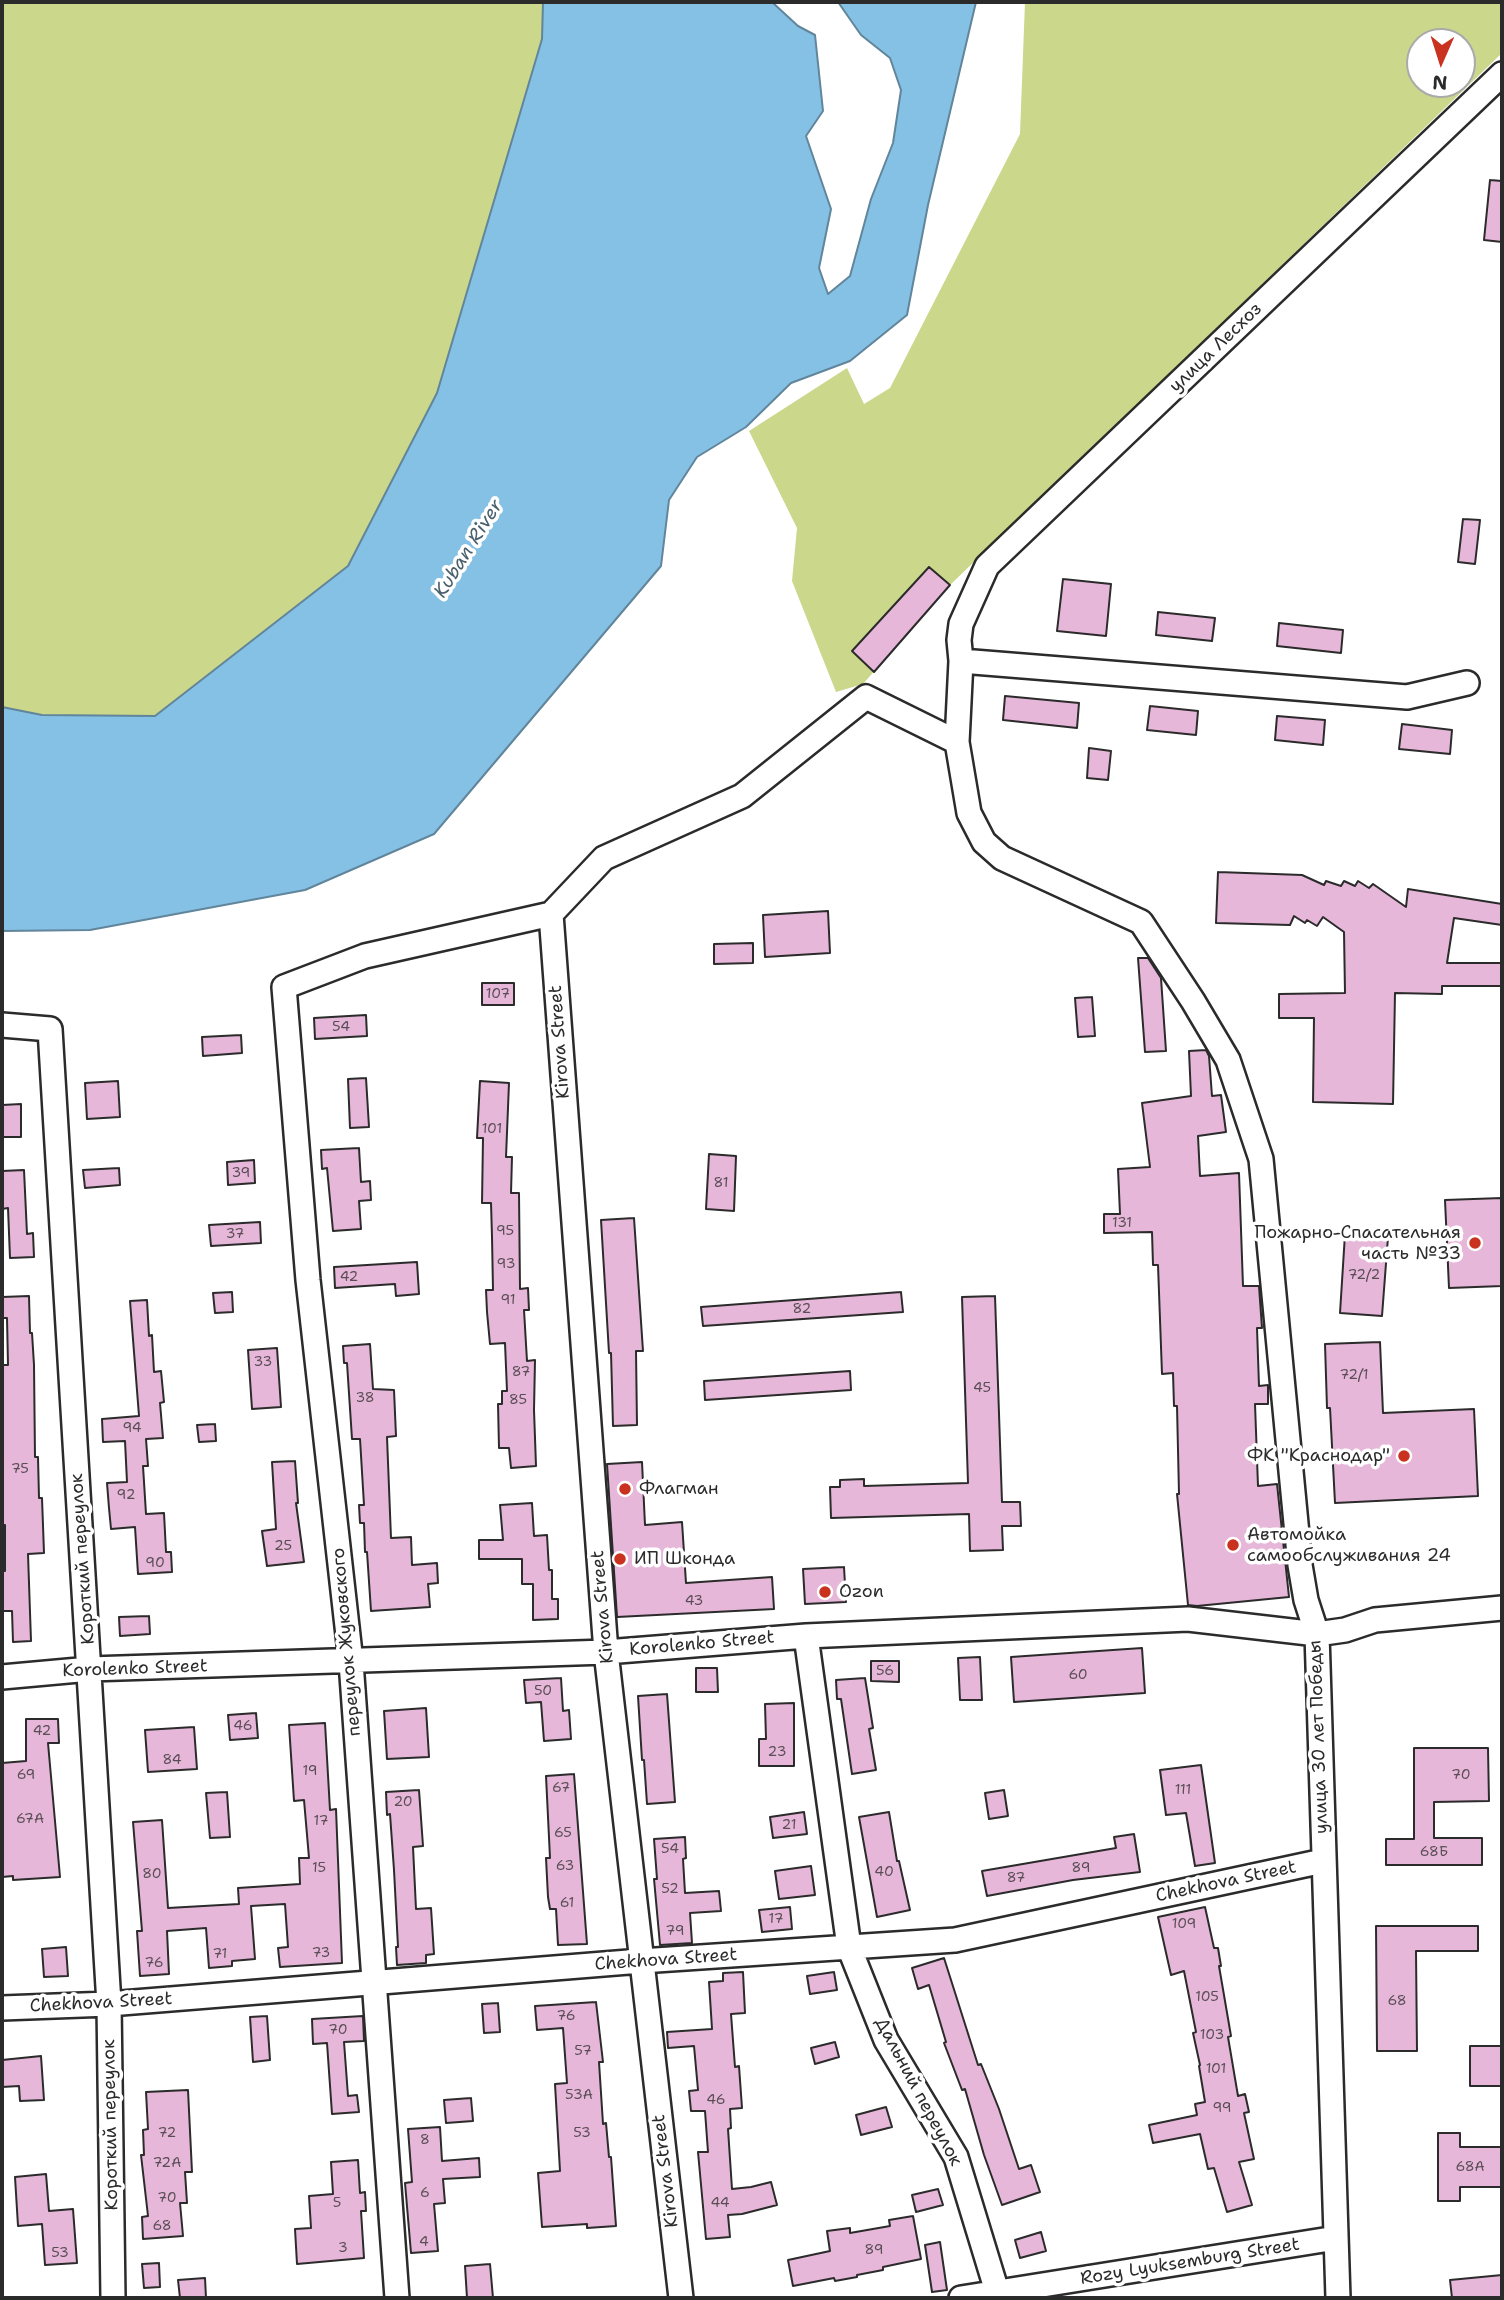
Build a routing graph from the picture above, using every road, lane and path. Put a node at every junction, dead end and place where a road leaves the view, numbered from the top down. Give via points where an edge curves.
1 (1502, 74) edge
2 (960, 650) junction
3 (1467, 683) dead end
4 (957, 742) junction
5 (551, 914) junction
6 (2, 1025) edge
7 (1502, 1608) edge
8 (1317, 1634) junction
9 (806, 1636) junction
10 (606, 1651) junction
11 (351, 1662) junction
12 (90, 1669) junction
13 (2, 1677) edge
14 (1323, 1861) junction
15 (849, 1947) junction
16 (642, 1961) junction
17 (373, 1983) junction
18 (109, 2004) junction
19 (2, 2008) edge
20 (1336, 2238) junction
21 (999, 2296) edge
22 (113, 2298) edge
23 (397, 2298) edge
24 (681, 2298) edge
25 (961, 2298) edge
26 (1338, 2298) edge

1 - 2 street, улица Лесхоз via 987,566 961,624
2 - 3 street via 1407,697
2 - 4 street, улица 30 лет Победы
4 - 5 street via 866,697 742,796 604,858
4 - 8 street, улица 30 лет Победы via 970,813 984,842 1002,858 1141,922 1228,1060 1261,1159 1300,1565
5 - 10 street, Kirova Street
5 - 11 street, переулок Жуковского via 365,956 284,987 308,1280
6 - 12 street, Короткий переулок via 50,1029
7 - 8 street, Korolenko Street via 1375,1620
8 - 9 street, Korolenko Street via 1188,1619
8 - 14 street, улица 30 лет Победы
9 - 10 street, Korolenko Street
9 - 15 street, Дальний переулок
10 - 11 street, Korolenko Street
10 - 16 street, Kirova Street
11 - 12 street, Korolenko Street
11 - 17 street, переулок Жуковского
12 - 13 street, Korolenko Street
12 - 18 street, Короткий переулок
14 - 15 street, Chekhova Street via 955,1940
14 - 20 street, улица 30 лет Победы
15 - 16 street, Chekhova Street
15 - 21 street, Дальний переулок via 886,2040 957,2157
16 - 17 street, Chekhova Street
16 - 24 street, Kirova Street
17 - 18 street, Chekhova Street
17 - 23 street, переулок Жуковского
18 - 19 street, Chekhova Street
18 - 22 street, Короткий переулок
20 - 21 street, Rozy Lyuksemburg Street
20 - 26 street, улица 30 лет Победы
21 - 25 street, Rozy Lyuksemburg Street

